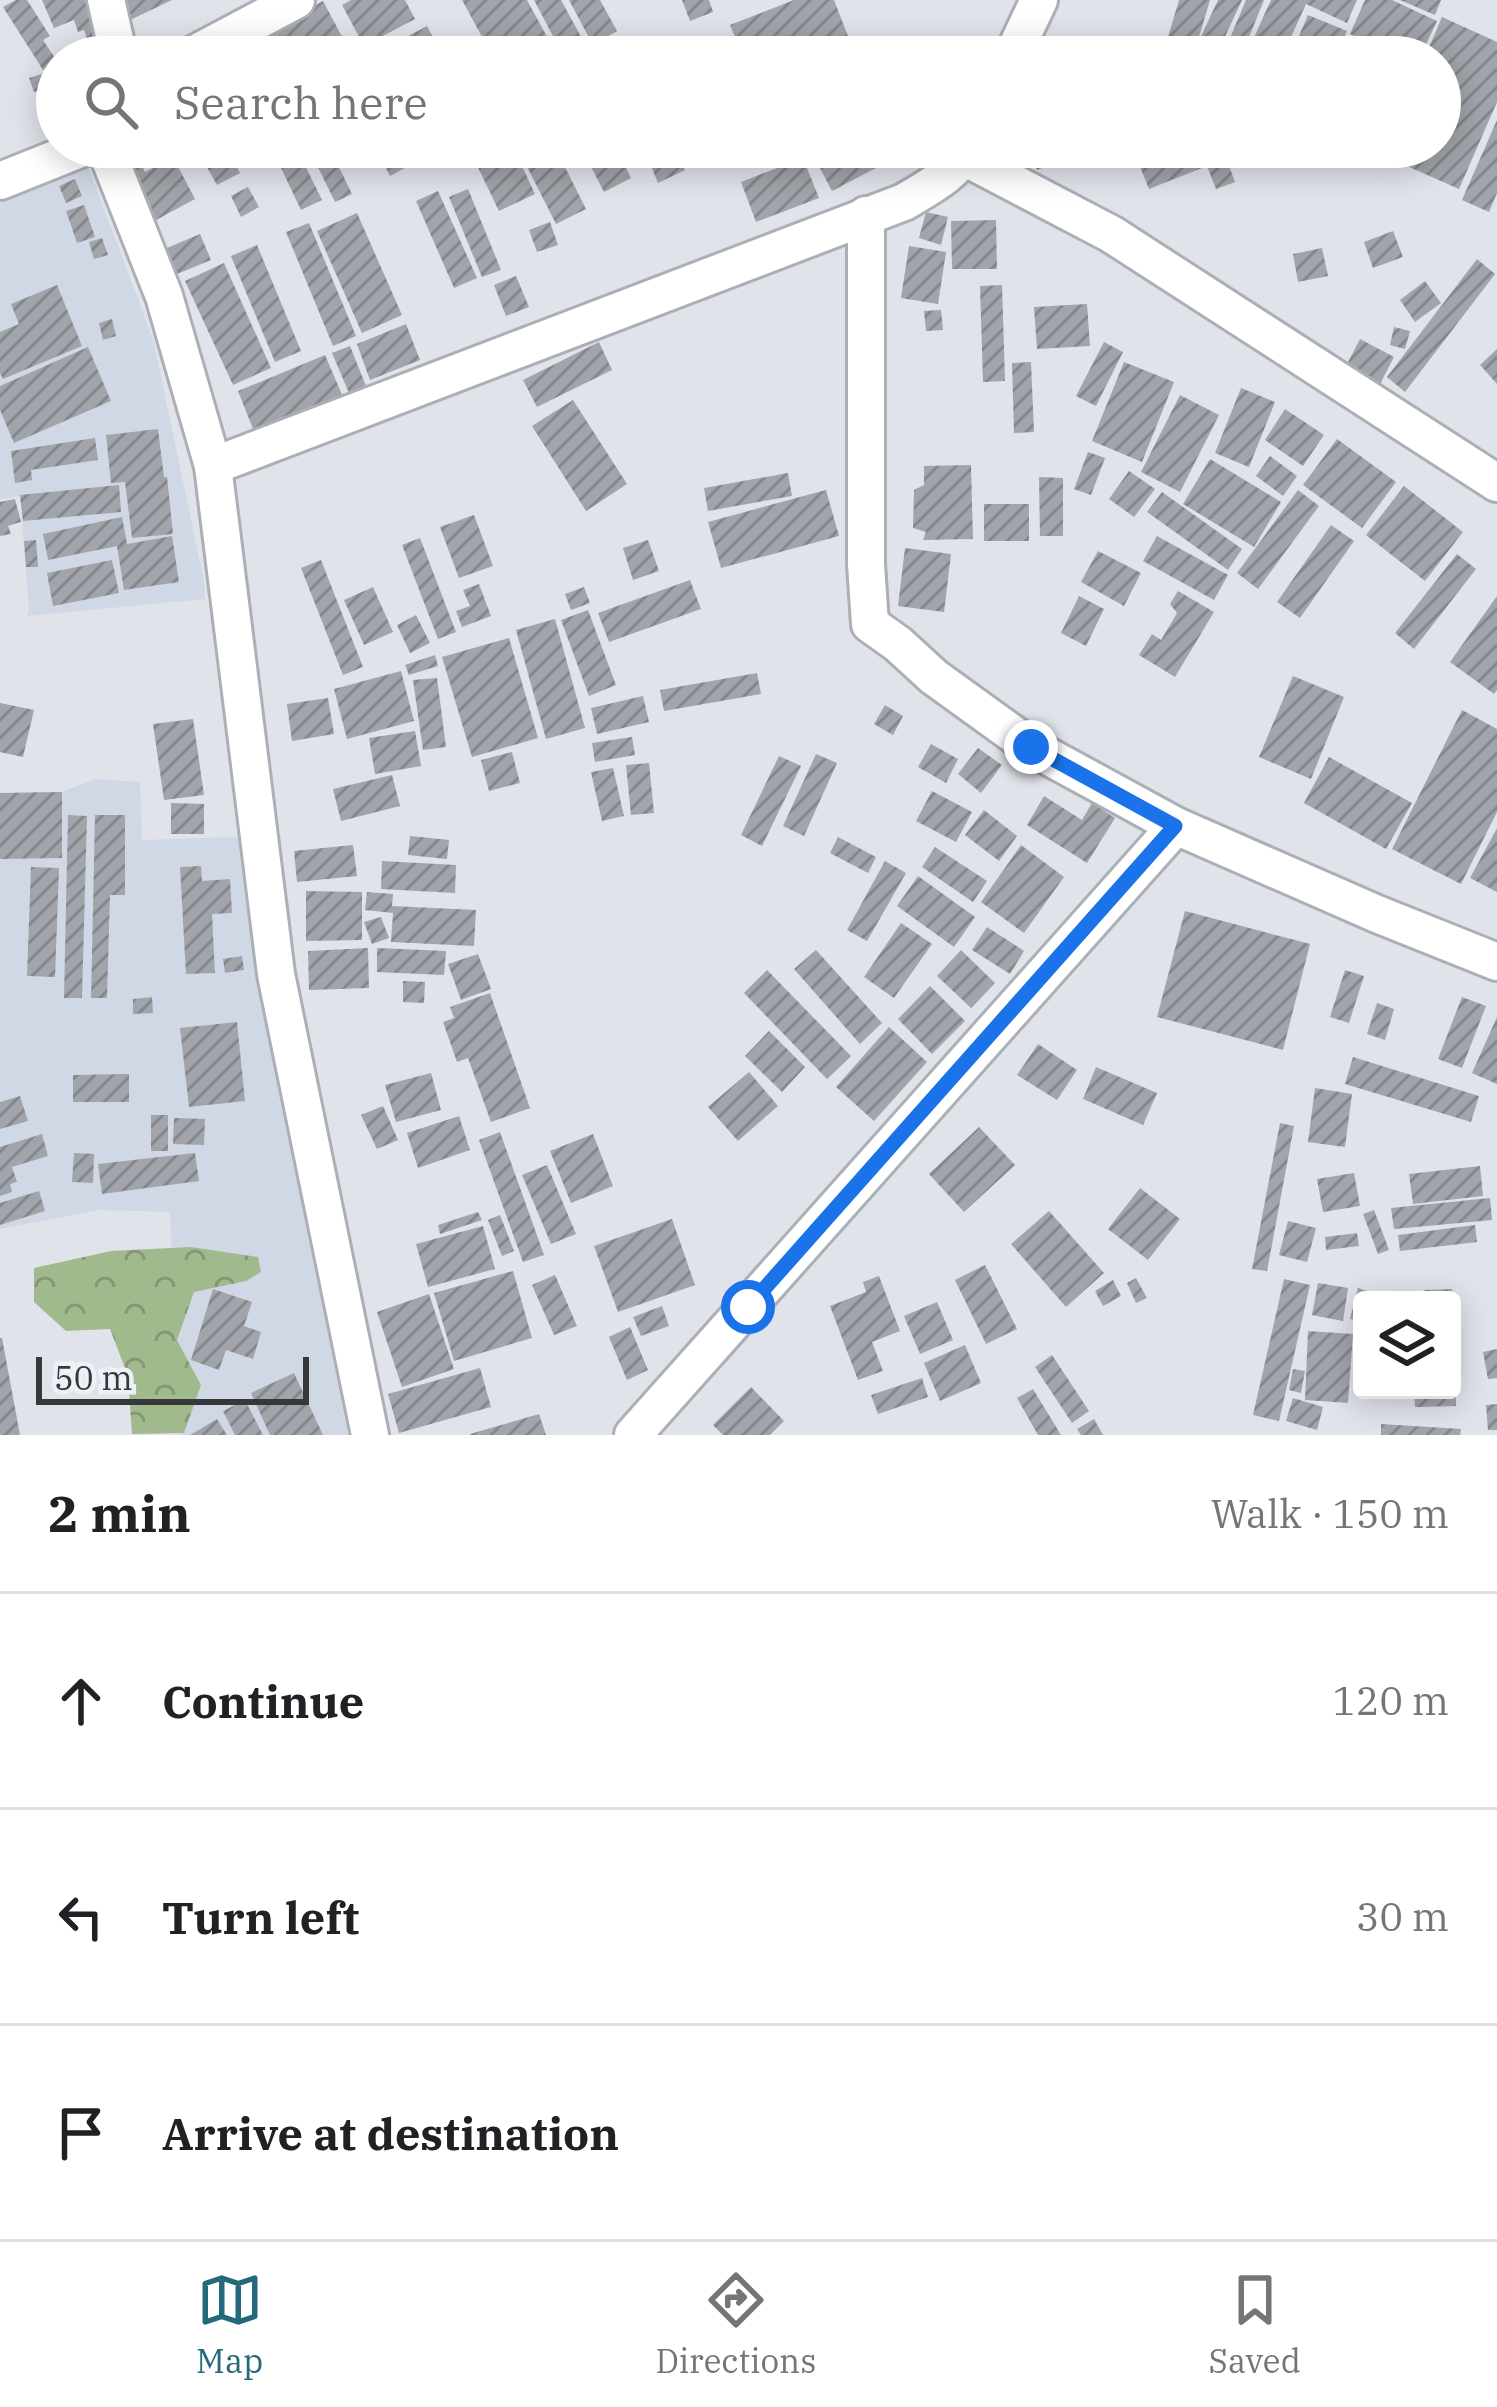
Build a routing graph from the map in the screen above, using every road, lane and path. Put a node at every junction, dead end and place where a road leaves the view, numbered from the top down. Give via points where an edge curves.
1 (106, 0) edge
2 (296, 0) edge
3 (1039, 0) edge
4 (114, 36) edge
5 (228, 36) edge
6 (1022, 36) edge
7 (36, 167) edge
8 (113, 168) edge
9 (952, 168) edge
10 (995, 168) edge
11 (0, 182) edge
12 (866, 215) junction
13 (213, 466) junction
14 (1497, 483) edge
15 (1175, 826) junction
16 (1497, 962) edge
17 (370, 1435) edge
18 (633, 1435) edge

1 - 4 street
2 - 5 street
3 - 6 street
7 - 11 street
8 - 13 street via 164,296
9 - 12 street via 904,202
10 - 14 street
12 - 13 street
12 - 15 street via 871,624 1031,747
13 - 17 street via 277,974
15 - 16 street
15 - 18 street

